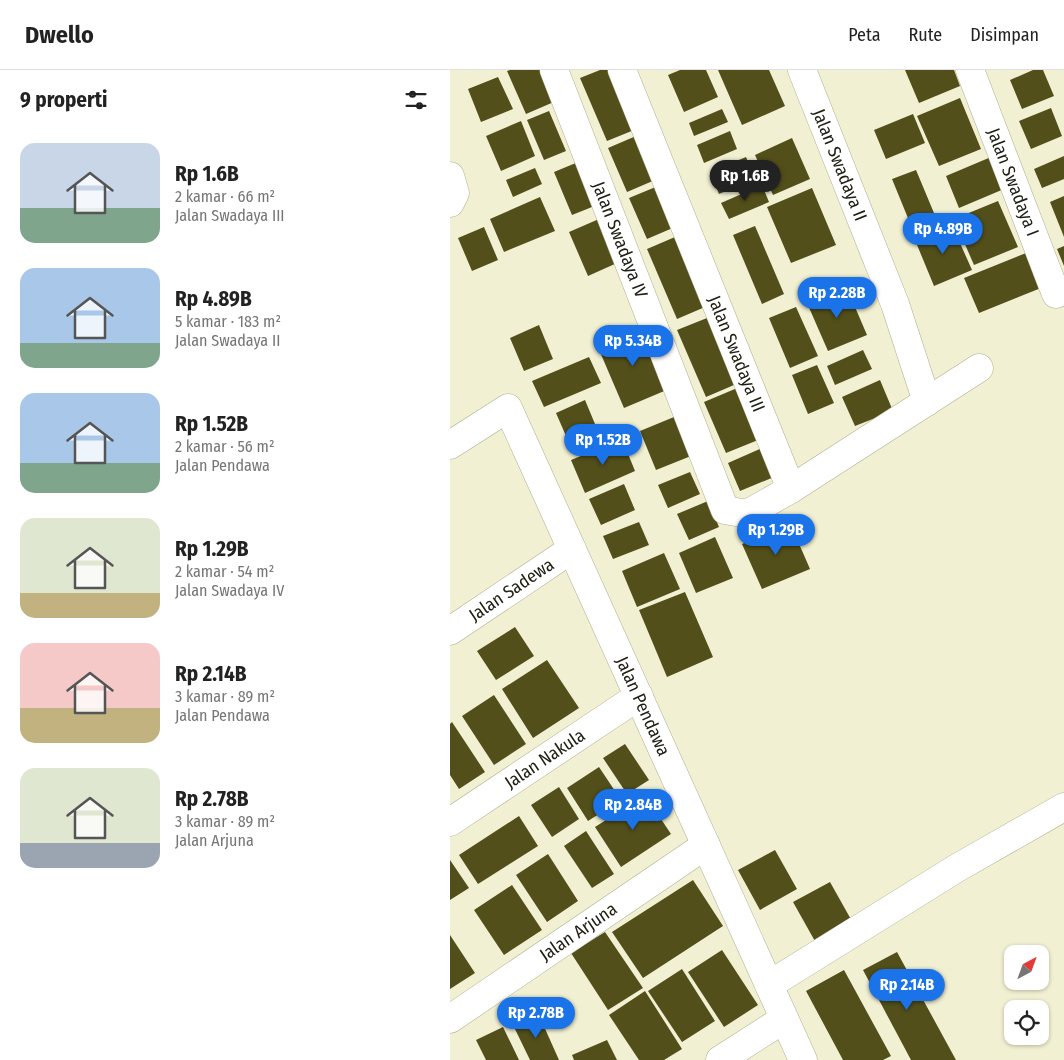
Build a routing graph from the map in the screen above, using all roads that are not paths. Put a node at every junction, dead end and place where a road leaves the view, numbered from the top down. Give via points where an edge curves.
1 (554, 70) edge
2 (622, 70) edge
3 (802, 70) edge
4 (970, 70) edge
5 (450, 176) edge
6 (450, 203) edge
7 (1056, 294) dead end
8 (979, 368) dead end
9 (927, 402) junction
10 (450, 445) edge
11 (791, 489) junction
12 (572, 549) junction
13 (450, 631) edge
14 (639, 696) junction
15 (1064, 807) edge
16 (450, 822) edge
17 (706, 845) junction
18 (769, 985) junction
19 (450, 1019) edge
20 (784, 1019) junction
21 (720, 1060) edge
22 (803, 1060) edge

1 - 11 street, Jalan Swadaya IV via 725,510 747,514
2 - 11 street, Jalan Swadaya III
3 - 9 street, Jalan Swadaya II via 895,304
4 - 7 street, Jalan Swadaya I
5 - 6 street via 455,193
8 - 9 street
9 - 11 street
10 - 12 street, Jalan Pendawa via 508,408
12 - 13 street, Jalan Sadewa
12 - 14 street, Jalan Pendawa
14 - 16 street, Jalan Nakula
14 - 17 street, Jalan Pendawa
15 - 18 street via 958,868
17 - 18 street, Jalan Pendawa
17 - 19 street, Jalan Arjuna
18 - 20 street, Jalan Pendawa
20 - 21 street
20 - 22 street, Jalan Pendawa

